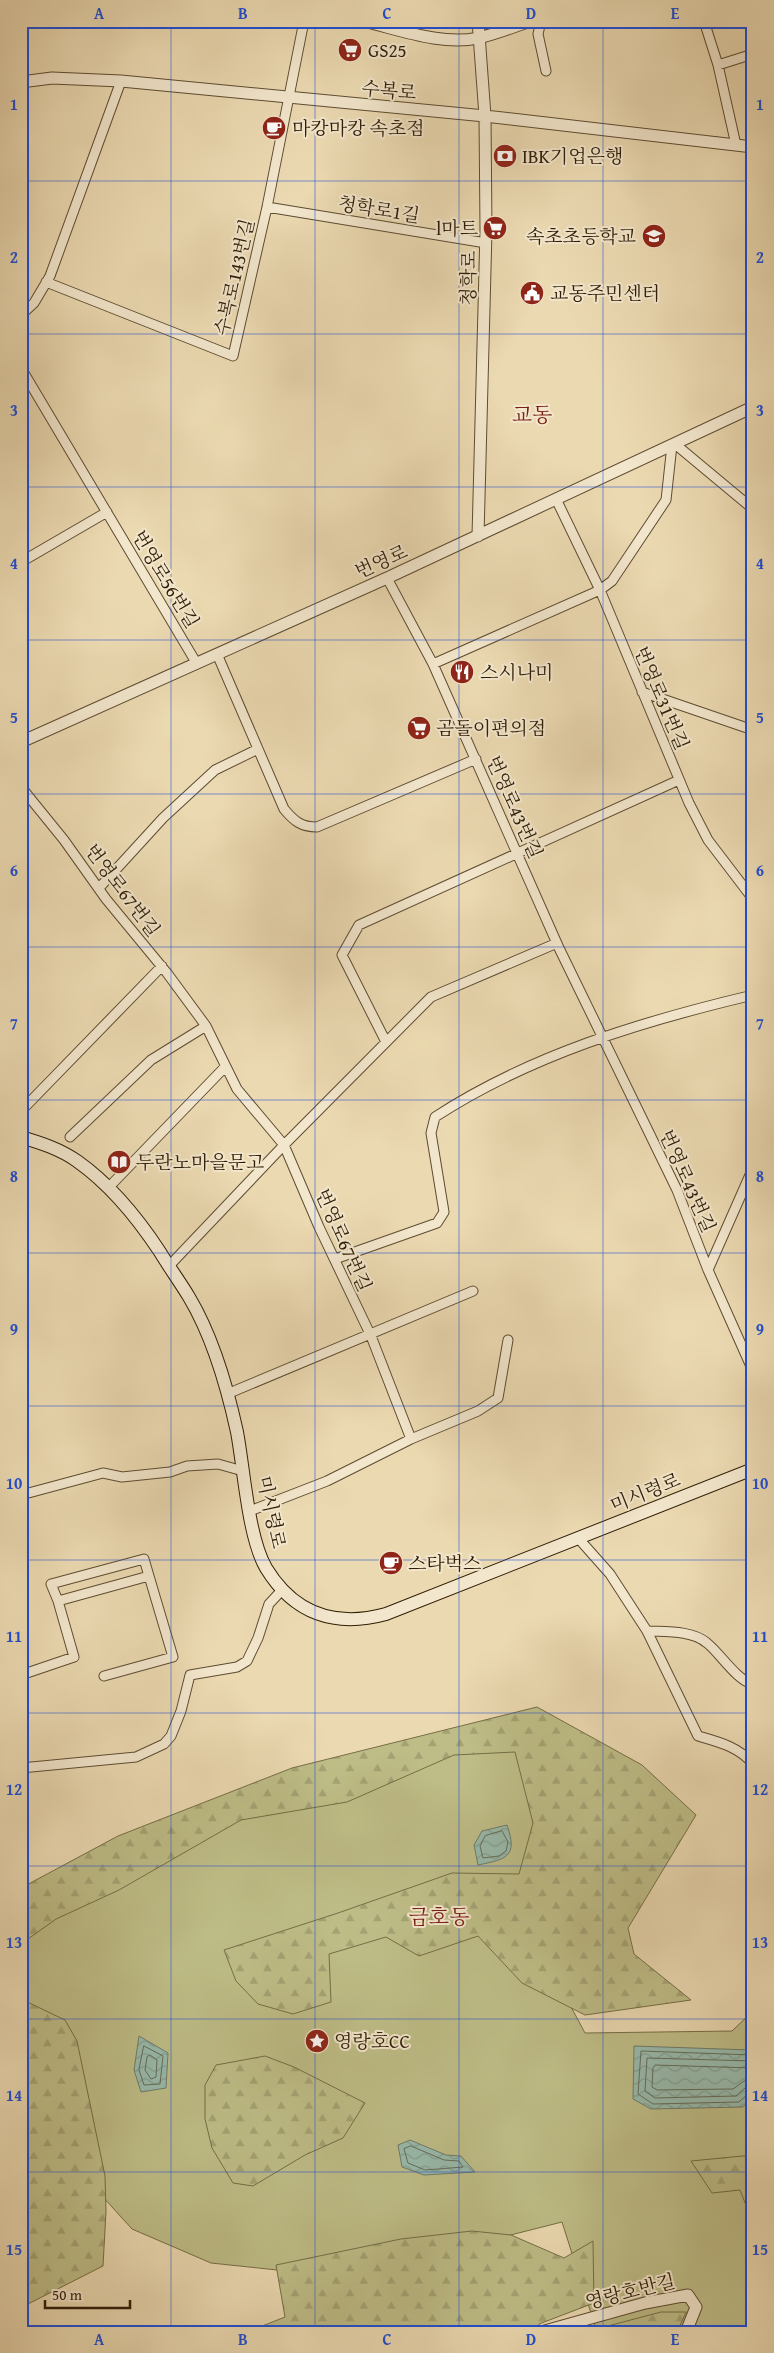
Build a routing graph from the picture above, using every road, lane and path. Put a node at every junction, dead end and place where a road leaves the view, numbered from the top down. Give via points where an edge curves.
1 (304, 21) edge
2 (363, 21) edge
3 (478, 21) edge
4 (530, 21) edge
5 (541, 21) edge
6 (704, 21) edge
7 (477, 38) junction
8 (753, 54) edge
9 (718, 65) junction
10 (546, 70) dead end
11 (121, 81) junction
12 (21, 82) edge
13 (288, 98) junction
14 (485, 116) junction
15 (736, 145) junction
16 (753, 147) edge
17 (267, 206) junction
18 (486, 243) junction
19 (46, 282) junction
20 (21, 315) edge
21 (21, 368) edge
22 (753, 407) edge
23 (673, 444) junction
24 (556, 500) junction
25 (753, 509) edge
26 (107, 512) junction
27 (478, 536) junction
28 (21, 562) edge
29 (387, 578) junction
30 (600, 590) junction
31 (217, 654) junction
32 (197, 664) junction
33 (433, 664) junction
34 (642, 692) junction
35 (753, 730) edge
36 (21, 742) edge
37 (258, 749) junction
38 (476, 759) junction
39 (679, 780) junction
40 (21, 787) edge
41 (518, 853) junction
42 (99, 888) junction
43 (753, 899) edge
44 (557, 943) junction
45 (162, 966) junction
46 (753, 995) edge
47 (206, 1026) junction
48 (602, 1037) junction
49 (386, 1042) junction
50 (225, 1067) junction
51 (21, 1111) edge
52 (21, 1137) edge
53 (70, 1137) dead end
54 (284, 1145) junction
55 (753, 1168) edge
56 (109, 1187) junction
57 (335, 1259) junction
58 (169, 1266) junction
59 (708, 1270) junction
60 (473, 1291) dead end
61 (371, 1336) junction
62 (508, 1340) dead end
63 (753, 1371) edge
64 (227, 1394) junction
65 (410, 1439) junction
66 (753, 1469) edge
67 (243, 1471) junction
68 (21, 1494) edge
69 (250, 1512) junction
70 (579, 1539) junction
71 (149, 1576) junction
72 (282, 1590) junction
73 (58, 1601) junction
74 (647, 1631) junction
75 (21, 1675) edge
76 (104, 1676) dead end
77 (753, 1684) edge
78 (753, 1764) edge
79 (21, 1768) edge
80 (541, 2332) edge
81 (686, 2332) edge

1 - 13 street, 수복로143번길
2 - 7 street via 438,38
3 - 7 street, 청학로
4 - 7 street
5 - 10 street via 538,34
6 - 9 street
7 - 14 street, 청학로
8 - 9 street
9 - 15 street
11 - 12 street, 수복로 via 52,78
11 - 13 street, 수복로
11 - 19 street
13 - 14 street, 수복로
13 - 17 street, 수복로143번길
14 - 15 street, 수복로
14 - 18 street, 청학로
15 - 16 street, 수복로
17 - 18 street, 청학로1길
17 - 19 street, 수복로143번길 via 233,356
18 - 27 street, 청학로
19 - 20 street via 34,303
21 - 26 street, 번영로56번길
22 - 23 street, 번영로
23 - 24 street, 번영로
23 - 25 street
23 - 30 street via 666,500 612,581
24 - 27 street, 번영로
24 - 30 street, 번영로31번길
26 - 28 street
26 - 32 street, 번영로56번길
27 - 29 street, 번영로
29 - 31 street, 번영로
29 - 33 street, 번영로43번길
30 - 33 street
30 - 34 street, 번영로31번길
31 - 32 street, 번영로
31 - 37 street
32 - 36 street, 번영로
33 - 38 street, 번영로43번길
34 - 35 street
34 - 39 street, 번영로31번길
37 - 38 street via 284,809 294,821 306,827 317,827
37 - 42 street via 215,770 163,818
38 - 41 street, 번영로43번길
39 - 41 street
39 - 43 street, 번영로31번길 via 708,840
40 - 42 street, 번영로67번길
41 - 44 street, 번영로43번길
41 - 49 street via 359,925 342,955
42 - 45 street, 번영로67번길
44 - 48 street, 번영로43번길
44 - 49 street via 431,997
45 - 47 street, 번영로67번길
45 - 51 street
46 - 48 street
47 - 50 street, 번영로67번길
47 - 53 street via 151,1060
48 - 57 street via 475,1091 435,1117 431,1133 444,1212 437,1222
48 - 59 street, 번영로43번길 via 677,1190
49 - 54 street
50 - 54 street, 번영로67번길 via 237,1089
50 - 56 street
52 - 56 main road, 미시령로 via 48,1145 76,1160
54 - 57 street, 번영로67번길
54 - 58 street
55 - 59 street, 번영로43번길
56 - 58 main road, 미시령로 via 139,1221
57 - 61 street, 번영로67번길
58 - 64 main road, 미시령로 via 190,1297 207,1333
59 - 63 street, 번영로43번길
60 - 61 street
61 - 64 street
61 - 65 street, 번영로67번길
62 - 65 street via 498,1398 478,1411
64 - 67 main road, 미시령로
65 - 69 street via 327,1481
66 - 70 main road, 미시령로
67 - 68 street via 218,1464 122,1477 103,1473
67 - 69 main road, 미시령로
69 - 72 main road, 미시령로 via 265,1567
70 - 72 main road, 미시령로 via 411,1606 364,1620 341,1620 319,1615 297,1604
70 - 74 street via 610,1574
71 - 73 street
71 - 73 street via 144,1559 51,1584
71 - 76 street via 174,1657
72 - 79 street via 269,1604 247,1661 237,1667 190,1675 181,1711 171,1736 164,1744 136,1757
73 - 75 street via 74,1657
74 - 77 street via 688,1634 706,1642 733,1670
74 - 78 street via 698,1736 722,1742 746,1755
80 - 81 street, 영랑호반길 via 645,2303 688,2295 696,2307

